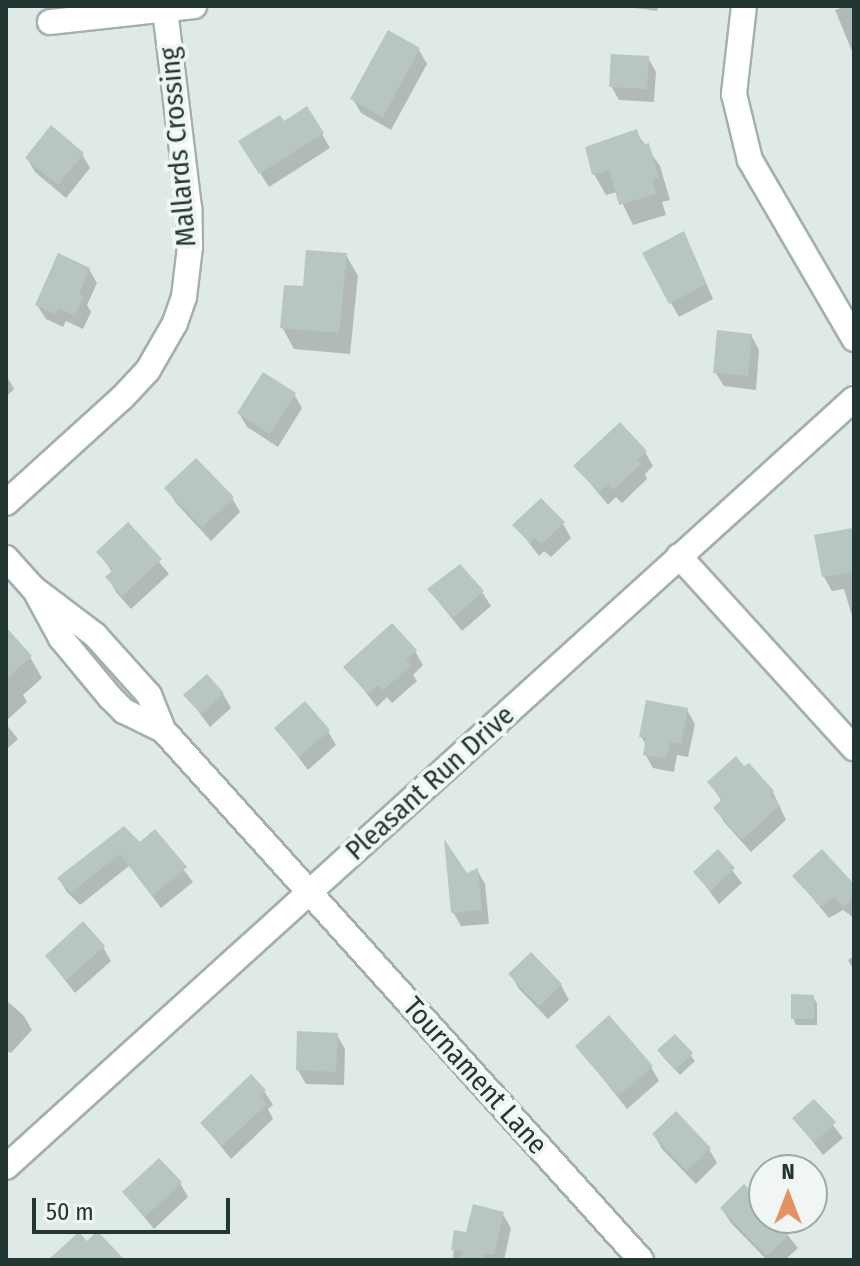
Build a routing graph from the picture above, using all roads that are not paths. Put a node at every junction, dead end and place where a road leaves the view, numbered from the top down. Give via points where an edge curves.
1 (194, 6) edge
2 (744, 6) edge
3 (165, 9) junction
4 (50, 22) dead end
5 (854, 339) edge
6 (854, 399) edge
7 (6, 503) edge
8 (679, 556) junction
9 (6, 558) edge
10 (854, 748) edge
11 (308, 893) junction
12 (6, 1167) edge
13 (627, 1255) edge

1 - 3 street
2 - 5 street via 734,94 750,160
3 - 4 street
3 - 7 street, Mallards Crossing via 189,208 184,297 148,370
6 - 8 street, Pleasant Run Drive
8 - 10 street
8 - 11 street, Pleasant Run Drive
9 - 11 street, Tournament Lane via 33,588 95,635 149,695 163,730
11 - 12 street, Pleasant Run Drive
11 - 13 street, Tournament Lane

